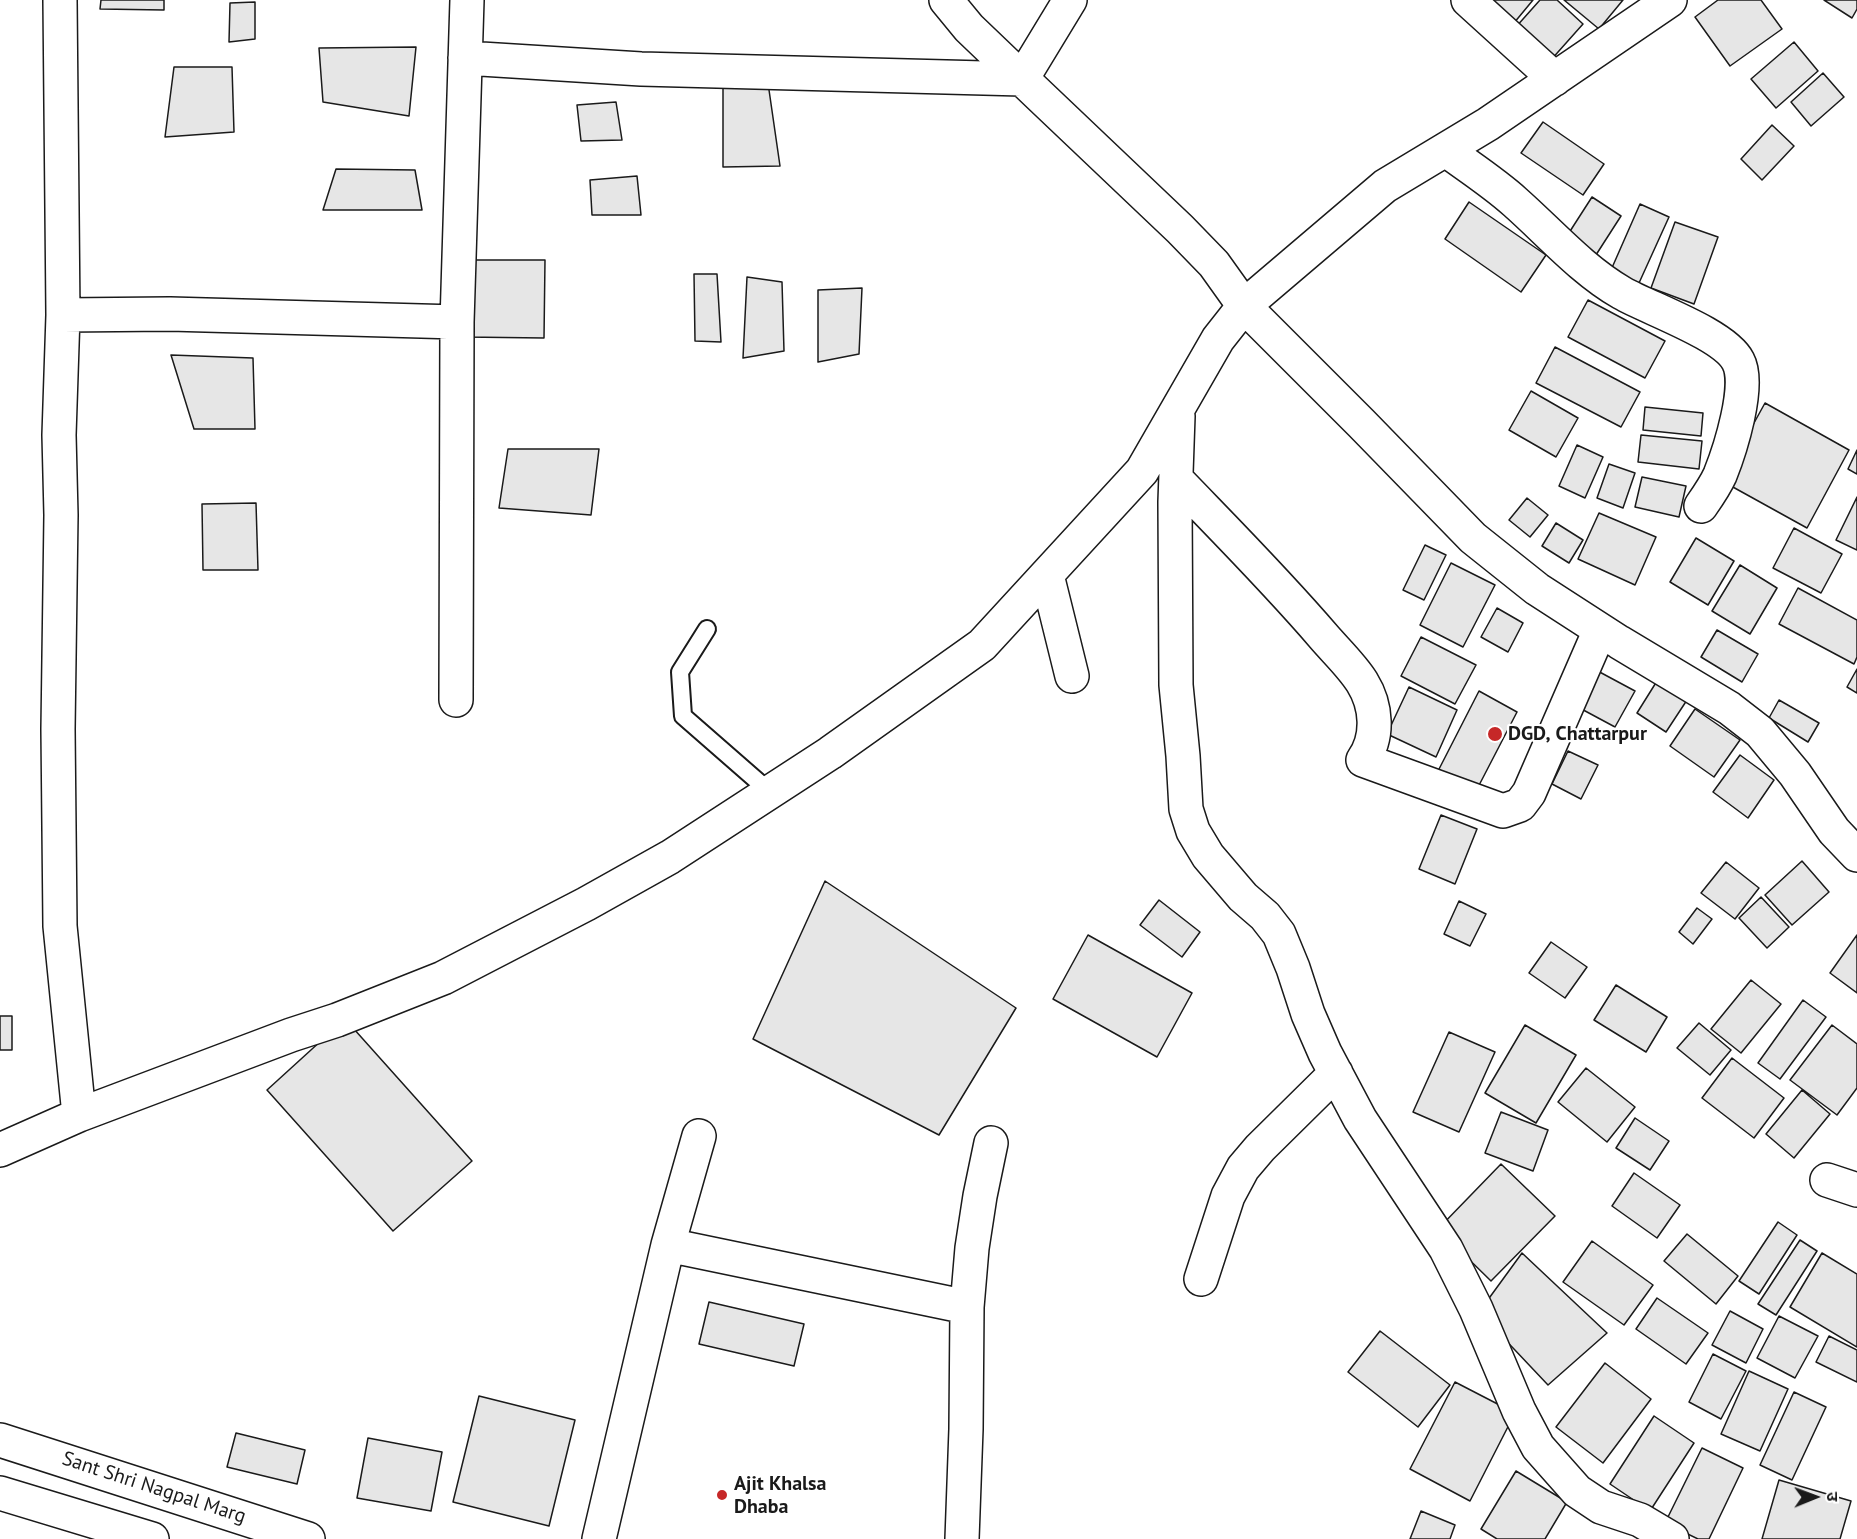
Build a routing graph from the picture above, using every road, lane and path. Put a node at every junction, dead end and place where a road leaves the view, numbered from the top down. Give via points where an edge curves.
1 (60, 0) edge
2 (467, 0) edge
3 (945, 0) edge
4 (1070, 0) edge
5 (1468, 0) edge
6 (1670, 0) edge
7 (465, 58) junction
8 (1022, 79) junction
9 (1555, 79) junction
10 (1446, 150) junction
11 (1244, 306) junction
12 (63, 315) junction
13 (457, 322) junction
14 (1178, 407) junction
15 (1176, 479) junction
16 (1701, 506) dead end
17 (1047, 575) junction
18 (707, 629) dead end
19 (1600, 630) junction
20 (1072, 676) dead end
21 (456, 700) dead end
22 (770, 792) junction
23 (1857, 855) edge
24 (1336, 1073) junction
25 (79, 1115) junction
26 (699, 1136) dead end
27 (991, 1143) dead end
28 (0, 1150) edge
29 (668, 1245) junction
30 (1201, 1279) dead end
31 (967, 1307) junction
32 (0, 1440) edge
33 (0, 1493) edge
34 (152, 1539) edge
35 (308, 1539) edge
36 (599, 1539) edge
37 (962, 1539) edge
38 (1672, 1539) edge

1 - 12 street
2 - 7 street
3 - 8 street
4 - 8 street
5 - 9 street
6 - 9 street
7 - 8 street via 640,69
7 - 13 street
8 - 11 street via 1180,229 1214,264
9 - 10 street
10 - 11 street via 1385,186
10 - 16 street via 1513,200 1568,252 1620,292 1708,335 1739,361 1743,387 1736,428 1720,476
11 - 14 street via 1218,339
11 - 19 street via 1473,538 1537,589
12 - 13 street
12 - 25 street via 60,926
13 - 21 street
14 - 15 street
14 - 17 street via 1142,471
15 - 19 street via 1302,611 1363,682 1373,708 1375,728 1371,750 1363,760 1503,812 1520,805 1529,793
15 - 24 street via 1176,685 1186,809 1208,856 1279,934 1308,1014
17 - 20 street
17 - 22 street via 982,645
18 - 22 lane via 680,672 683,716
19 - 23 street via 1729,708 1760,732 1834,831
22 - 25 street via 661,862 443,978
24 - 30 street via 1243,1168 1228,1196
24 - 38 street via 1360,1119 1446,1249 1538,1447 1577,1491 1601,1507 1641,1520
25 - 28 street
26 - 29 street
27 - 31 street via 974,1238
29 - 31 street
29 - 36 street
31 - 37 street
32 - 35 street, Sant Shri Nagpal Marg
33 - 34 street

